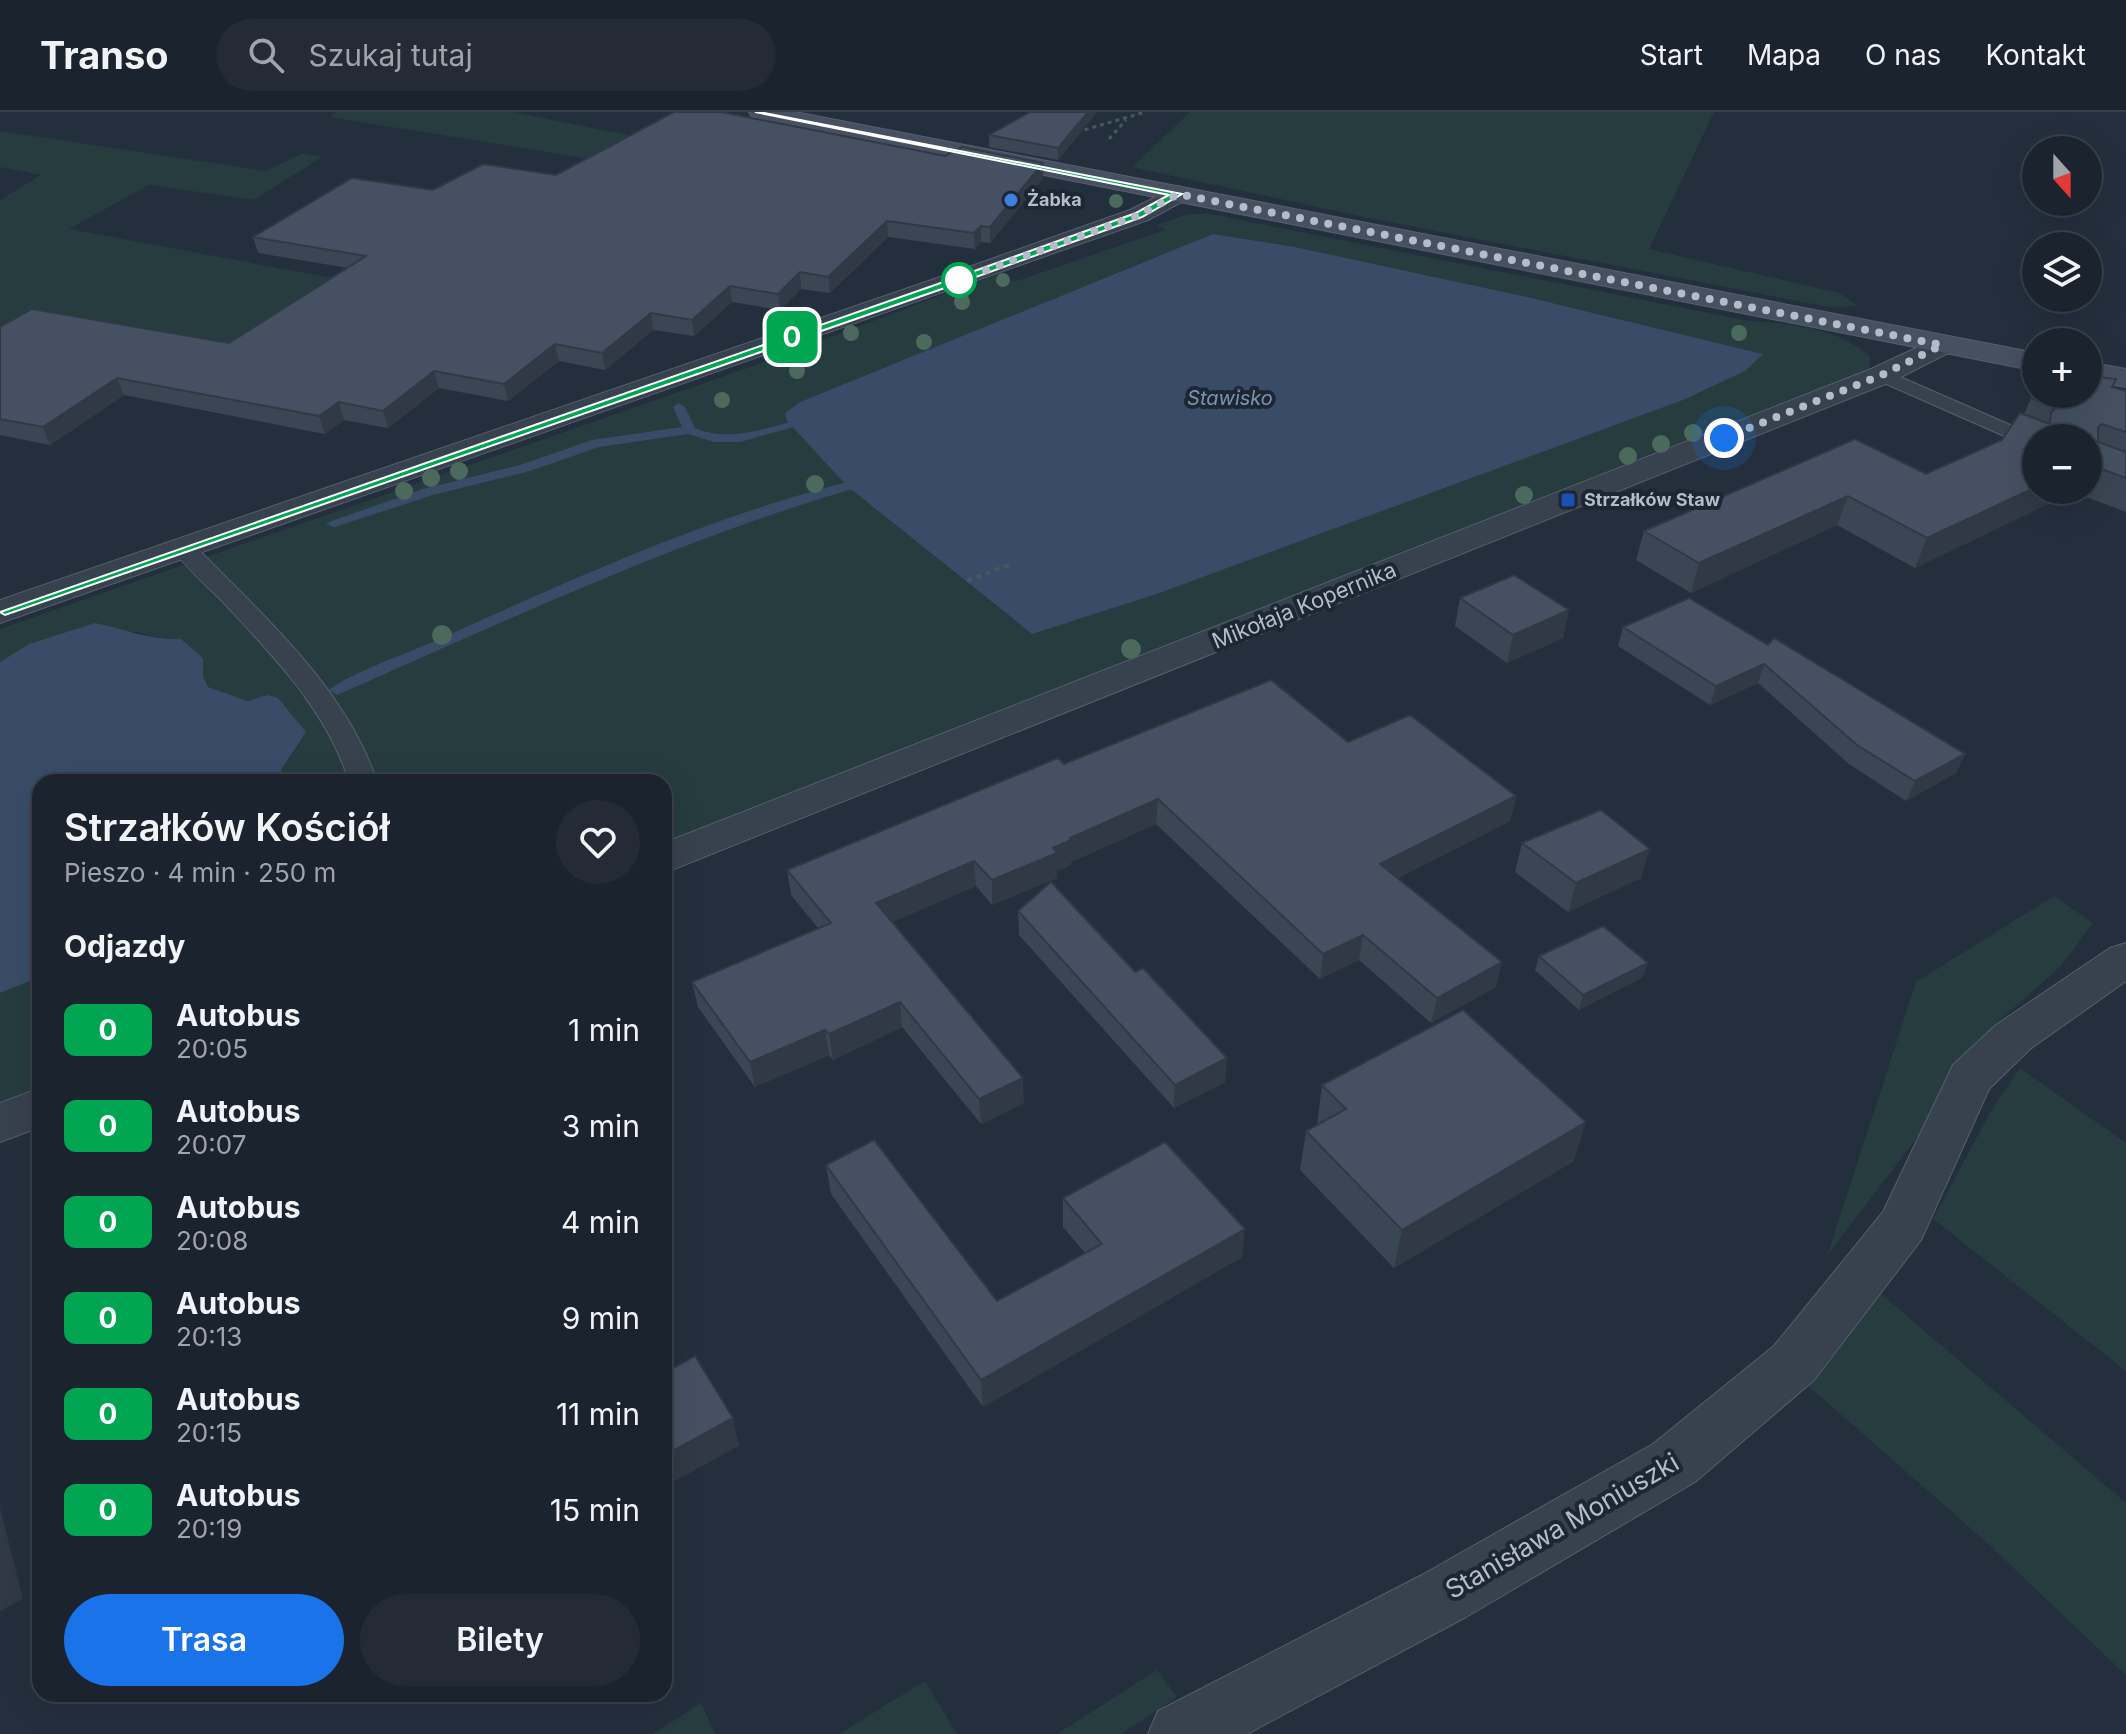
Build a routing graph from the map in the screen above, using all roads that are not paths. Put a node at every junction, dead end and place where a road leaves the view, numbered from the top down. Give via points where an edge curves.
1 (760, 112) edge
2 (1178, 194) junction
3 (1942, 345) junction
4 (2022, 359) edge
5 (2102, 374) edge
6 (1882, 375) junction
7 (2126, 378) edge
8 (2022, 438) edge
9 (184, 548) junction
10 (0, 612) edge
11 (361, 774) edge
12 (672, 856) edge
13 (2126, 959) edge
14 (32, 1110) edge
15 (0, 1123) edge
16 (1181, 1734) edge

1 - 2 street
2 - 3 street
2 - 9 street via 1139,215 959,280
3 - 4 street
3 - 6 street, Mikołaja Kopernika
5 - 7 street
6 - 8 lane
6 - 12 street, Mikołaja Kopernika
9 - 10 street
9 - 11 lane via 325,706 355,754
13 - 16 street, Stanisława Moniuszki via 2013,1037 1970,1078 1903,1225 1794,1363 1674,1463 1444,1596
14 - 15 street

